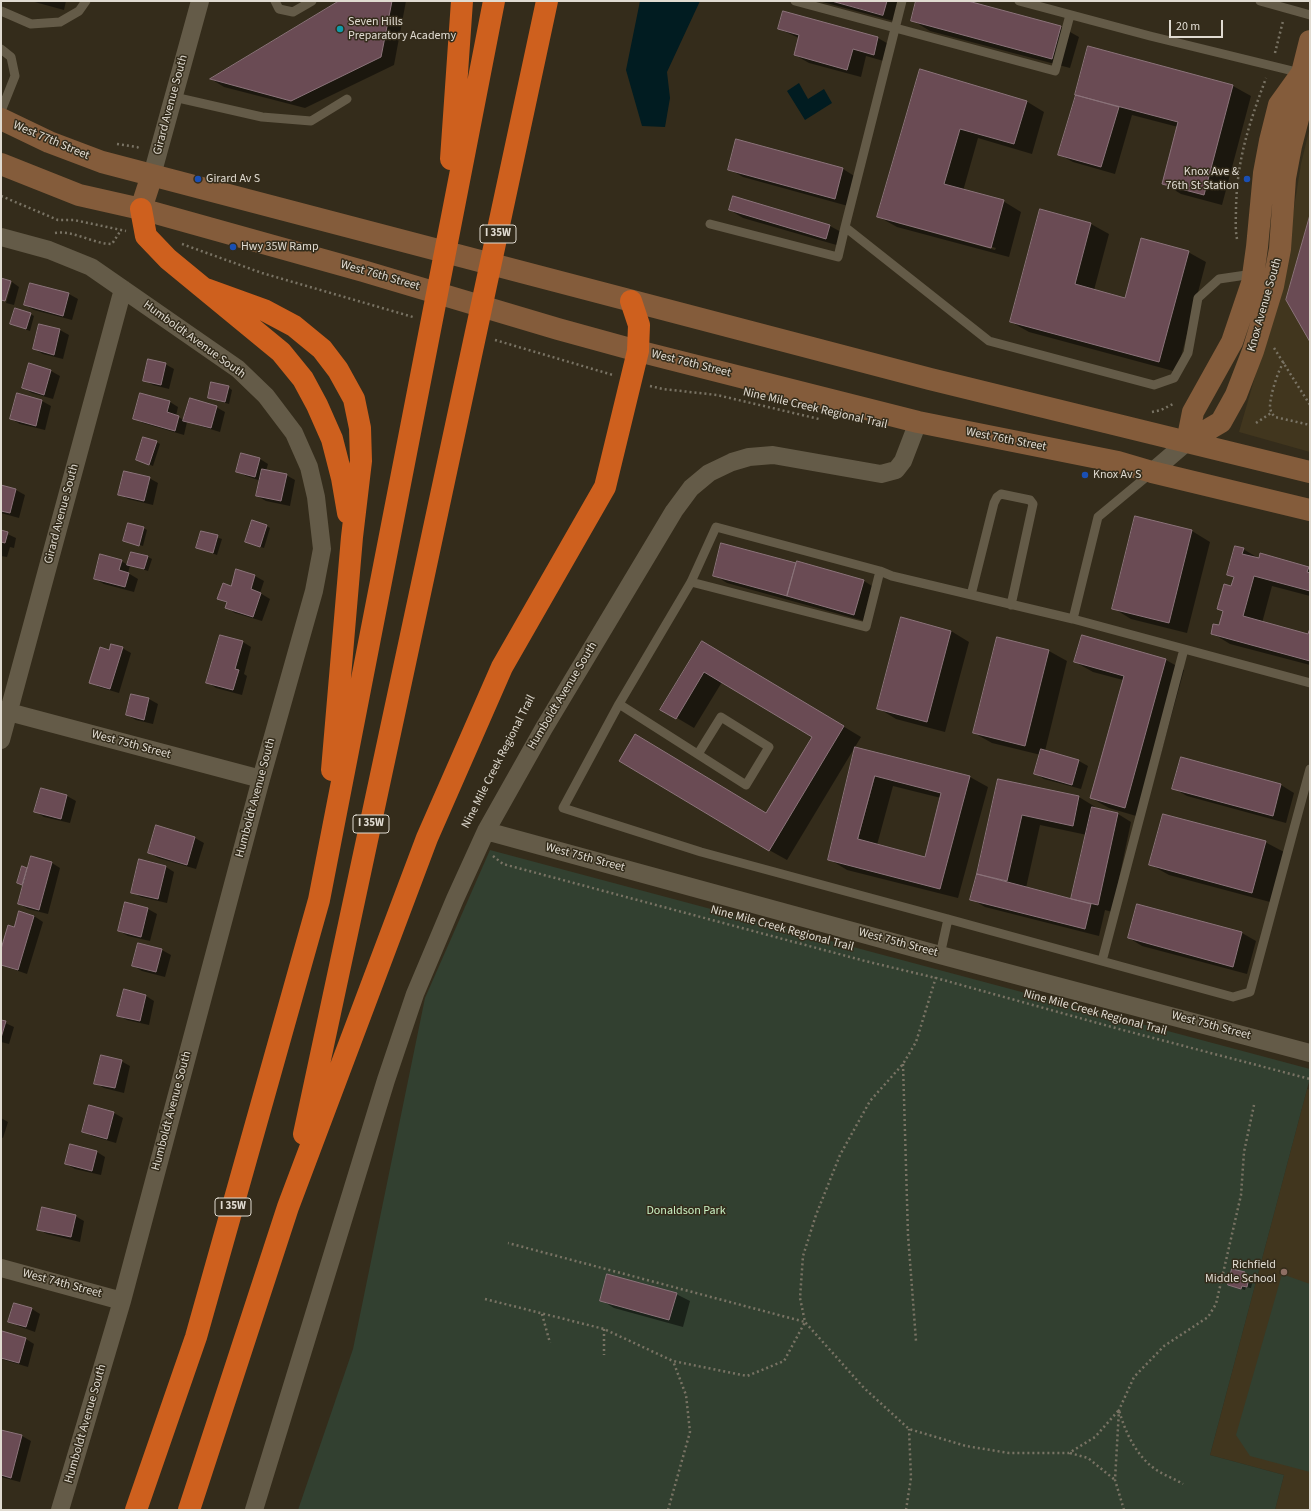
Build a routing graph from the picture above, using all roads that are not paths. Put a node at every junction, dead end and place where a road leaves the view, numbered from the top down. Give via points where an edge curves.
1 (86, 1) edge
2 (200, 1) edge
3 (275, 1) edge
4 (312, 1) edge
5 (462, 1) edge
6 (494, 1) edge
7 (548, 1) edge
8 (552, 1) edge
9 (795, 1) edge
10 (902, 1) edge
11 (1019, 1) edge
12 (1260, 1) edge
13 (1, 11) edge
14 (1070, 15) junction
15 (1310, 15) edge
16 (543, 26) junction
17 (895, 28) junction
18 (1310, 42) edge
19 (1, 49) edge
20 (1302, 73) junction
21 (174, 97) junction
22 (347, 99) dead end
23 (1, 111) edge
24 (1, 119) edge
25 (1, 164) edge
26 (152, 175) junction
27 (141, 209) junction
28 (710, 224) dead end
29 (845, 227) junction
30 (1, 237) edge
31 (444, 254) junction
32 (1264, 277) junction
33 (122, 289) junction
34 (206, 289) junction
35 (631, 301) junction
36 (638, 351) junction
37 (918, 422) junction
38 (1187, 442) junction
39 (1152, 472) junction
40 (1310, 472) edge
41 (1310, 510) edge
42 (352, 537) junction
43 (880, 571) junction
44 (691, 582) junction
45 (971, 595) junction
46 (1011, 604) junction
47 (1073, 619) junction
48 (1184, 649) junction
49 (1310, 683) edge
50 (619, 704) junction
51 (5, 711) edge
52 (1, 740) edge
53 (698, 754) junction
54 (1310, 769) edge
55 (261, 779) junction
56 (483, 838) junction
57 (319, 900) junction
58 (948, 919) junction
59 (940, 955) junction
60 (1102, 961) junction
61 (1310, 1053) edge
62 (288, 1207) junction
63 (1, 1268) edge
64 (122, 1301) junction
65 (60, 1510) edge
66 (136, 1510) edge
67 (189, 1510) edge
68 (254, 1510) edge

1 - 13 lane via 79,11 60,22 31,24
2 - 21 street, Girard Avenue South
3 - 4 lane via 279,9 293,12
5 - 31 highway
6 - 31 highway, I 35W
7 - 16 highway, I 35W
8 - 16 highway
9 - 17 lane
10 - 17 lane
11 - 14 lane
12 - 15 lane
14 - 17 lane via 1056,70
14 - 20 lane
16 - 62 highway, I 35W
17 - 29 lane
18 - 20 street, Knox Avenue South
19 - 23 lane via 11,57 15,76
20 - 32 street, Knox Avenue South via 1300,111 1285,178 1280,249
21 - 22 lane via 262,117 311,120
21 - 26 street, Girard Avenue South
24 - 26 street, West 77th Street via 102,162
25 - 27 street, West 76th Street via 79,195
26 - 27 street, Girard Avenue South
26 - 35 street
27 - 34 highway via 146,236 168,259
27 - 36 street, West 76th Street
28 - 29 lane via 838,257
29 - 32 lane via 989,341 1154,385 1174,378 1188,353 1198,298 1219,279
30 - 33 street, Humboldt Avenue South via 49,250 91,267
31 - 57 highway, I 35W
32 - 38 street, Knox Avenue South via 1193,412
32 - 38 street, Knox Avenue South via 1252,351 1236,395 1221,422
33 - 51 street, Girard Avenue South
33 - 55 street, Humboldt Avenue South via 238,369 266,396 294,433 309,467 321,529 319,570
34 - 42 highway via 281,352 303,380 332,439
34 - 42 highway via 264,310 294,326 322,350 338,370 354,399 360,428 361,461
35 - 36 highway via 638,325
35 - 38 street via 930,379
36 - 37 street, West 76th Street
36 - 62 highway via 605,487 502,667 427,838
37 - 39 street, West 76th Street via 1118,462
37 - 56 street, Humboldt Avenue South via 903,461 896,470 881,474 773,455 749,457 709,473 691,488 674,511 544,728
38 - 39 street, Knox Avenue South
38 - 40 street
39 - 41 street, West 76th Street
39 - 47 lane via 1098,517
42 - 57 highway
43 - 44 lane via 716,527
43 - 44 lane via 866,627
43 - 45 lane
44 - 50 lane
45 - 46 lane
45 - 46 lane via 997,496 1001,494 1030,500 1033,504
46 - 47 lane
47 - 48 lane
48 - 49 lane
48 - 60 lane
50 - 53 lane
50 - 58 lane via 563,808 701,852
51 - 52 street, Girard Avenue South
51 - 55 street, West 75th Street
53 - 53 lane via 746,784 769,747 721,717
54 - 60 lane via 1250,992 1232,997
55 - 64 street, Humboldt Avenue South
56 - 59 street, West 75th Street
56 - 68 street, Humboldt Avenue South via 415,994 386,1080
57 - 66 highway, I 35W via 196,1337
58 - 59 lane
58 - 60 lane
59 - 61 street, West 75th Street
62 - 67 highway, I 35W
63 - 64 street, West 74th Street
64 - 65 street, Humboldt Avenue South

